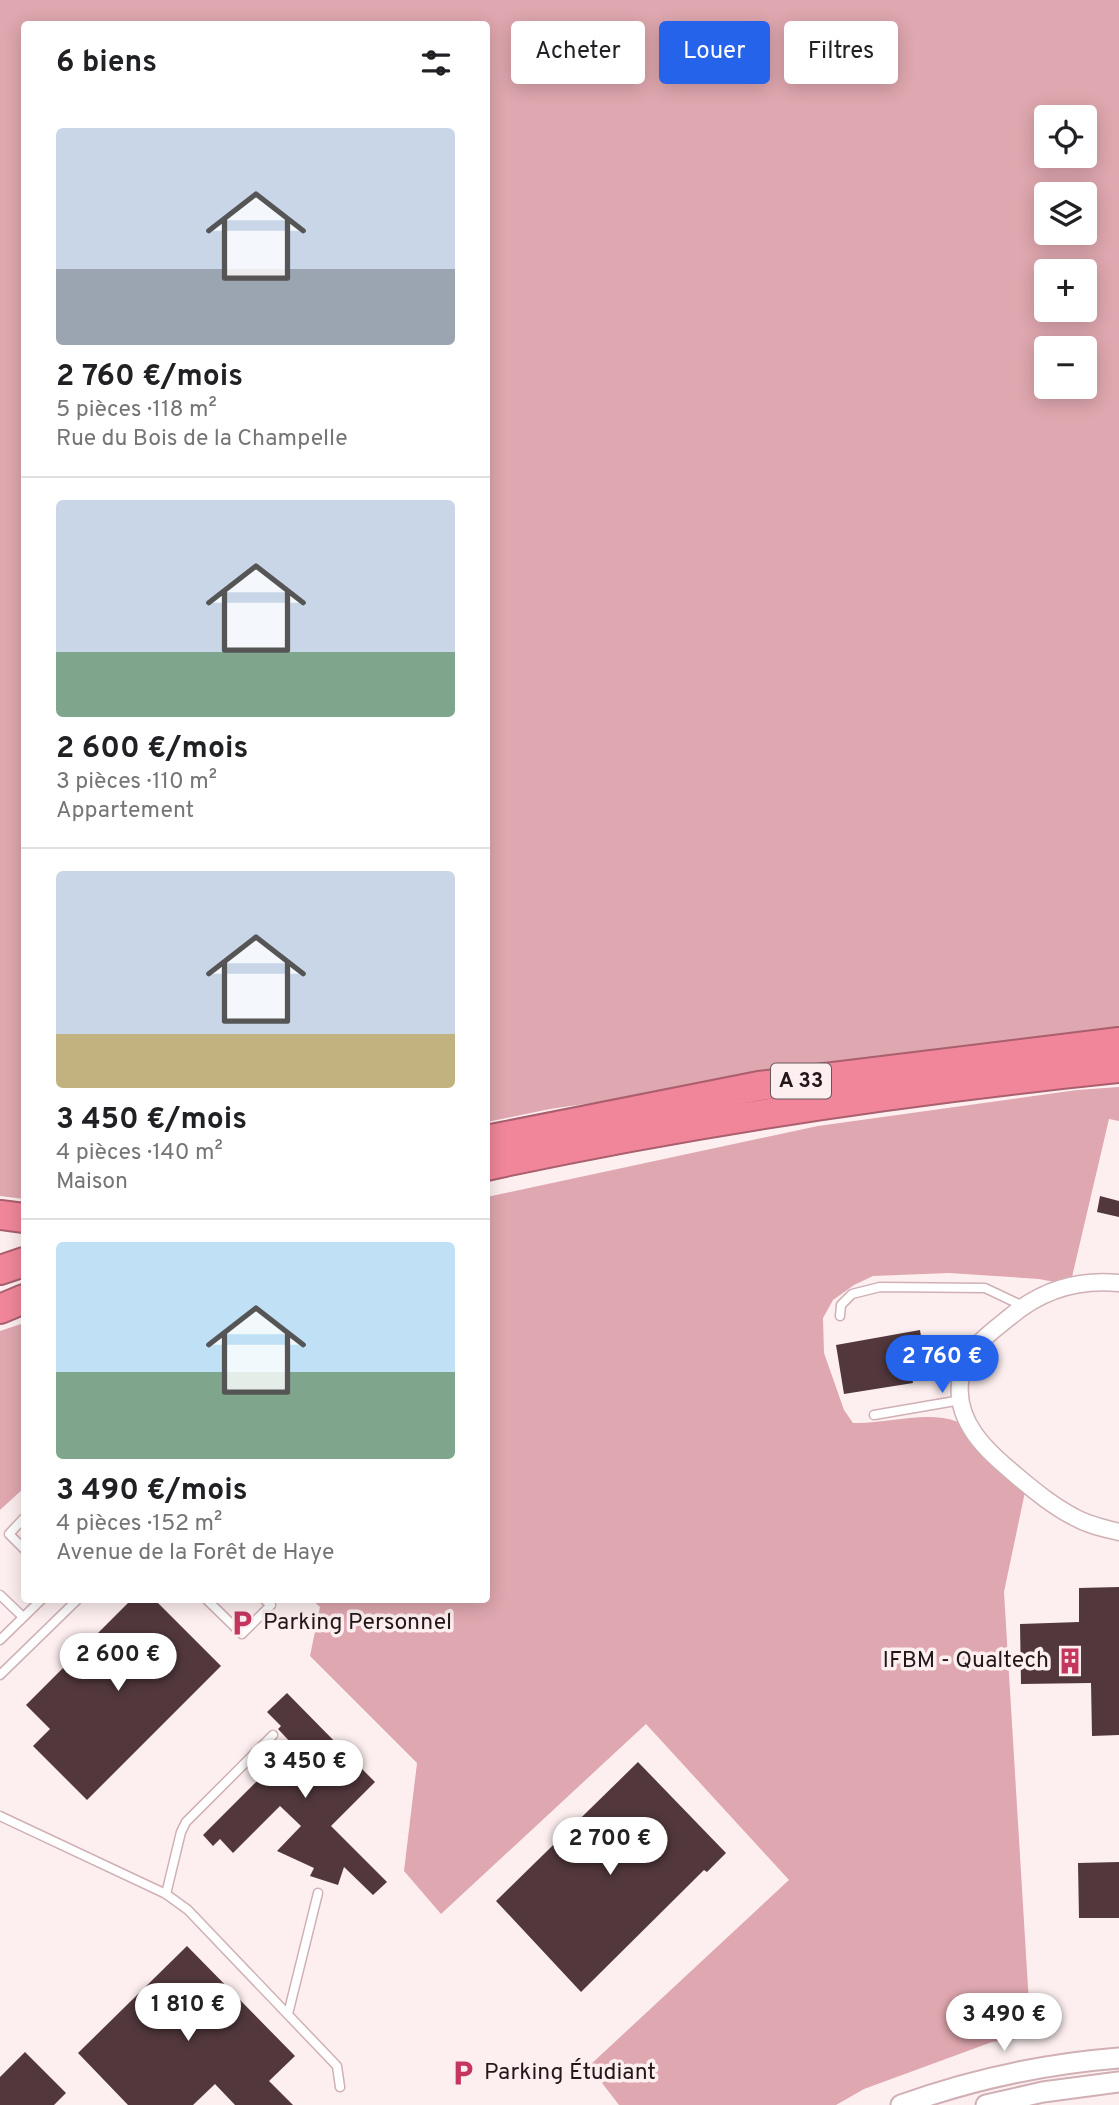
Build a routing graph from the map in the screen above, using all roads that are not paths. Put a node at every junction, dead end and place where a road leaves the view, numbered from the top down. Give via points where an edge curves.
1 (1119, 1042) edge
2 (1119, 1068) edge
3 (490, 1139) edge
4 (490, 1165) edge
5 (0, 1215) edge
6 (21, 1218) edge
7 (21, 1263) edge
8 (0, 1270) edge
9 (1119, 1283) edge
10 (21, 1288) edge
11 (0, 1295) edge
12 (21, 1300) edge
13 (1023, 1306) junction
14 (0, 1309) edge
15 (840, 1315) dead end
16 (961, 1400) junction
17 (874, 1415) dead end
18 (21, 1521) edge
19 (1119, 1532) edge
20 (21, 1546) edge
21 (0, 1595) edge
22 (38, 1603) edge
23 (74, 1603) edge
24 (210, 1603) edge
25 (269, 1603) edge
26 (23, 1617) junction
27 (0, 1640) edge
28 (0, 1675) edge
29 (273, 1735) dead end
30 (0, 1816) edge
31 (318, 1893) dead end
32 (166, 1894) junction
33 (288, 2014) junction
34 (1119, 2057) edge
35 (1119, 2082) edge
36 (340, 2087) dead end
37 (901, 2105) edge
38 (986, 2105) edge

1 - 3 highway, A 33 via 759,1086
2 - 4 highway, A 33 via 795,1108
5 - 6 highway
7 - 8 highway
9 - 13 street via 1080,1282
10 - 11 highway
12 - 14 highway
13 - 15 lane via 985,1288 880,1287 852,1294 841,1305
13 - 16 street via 971,1353 961,1375
16 - 17 lane
16 - 19 street via 978,1439 1031,1488 1074,1517
18 - 20 lane via 9,1534
21 - 26 lane
22 - 26 lane
23 - 28 lane
24 - 25 lane via 242,1634
26 - 27 lane
29 - 32 lane via 186,1822
30 - 32 lane
31 - 33 lane
32 - 33 lane via 188,1910
33 - 36 lane via 337,2066
34 - 37 street via 993,2076
35 - 38 street

